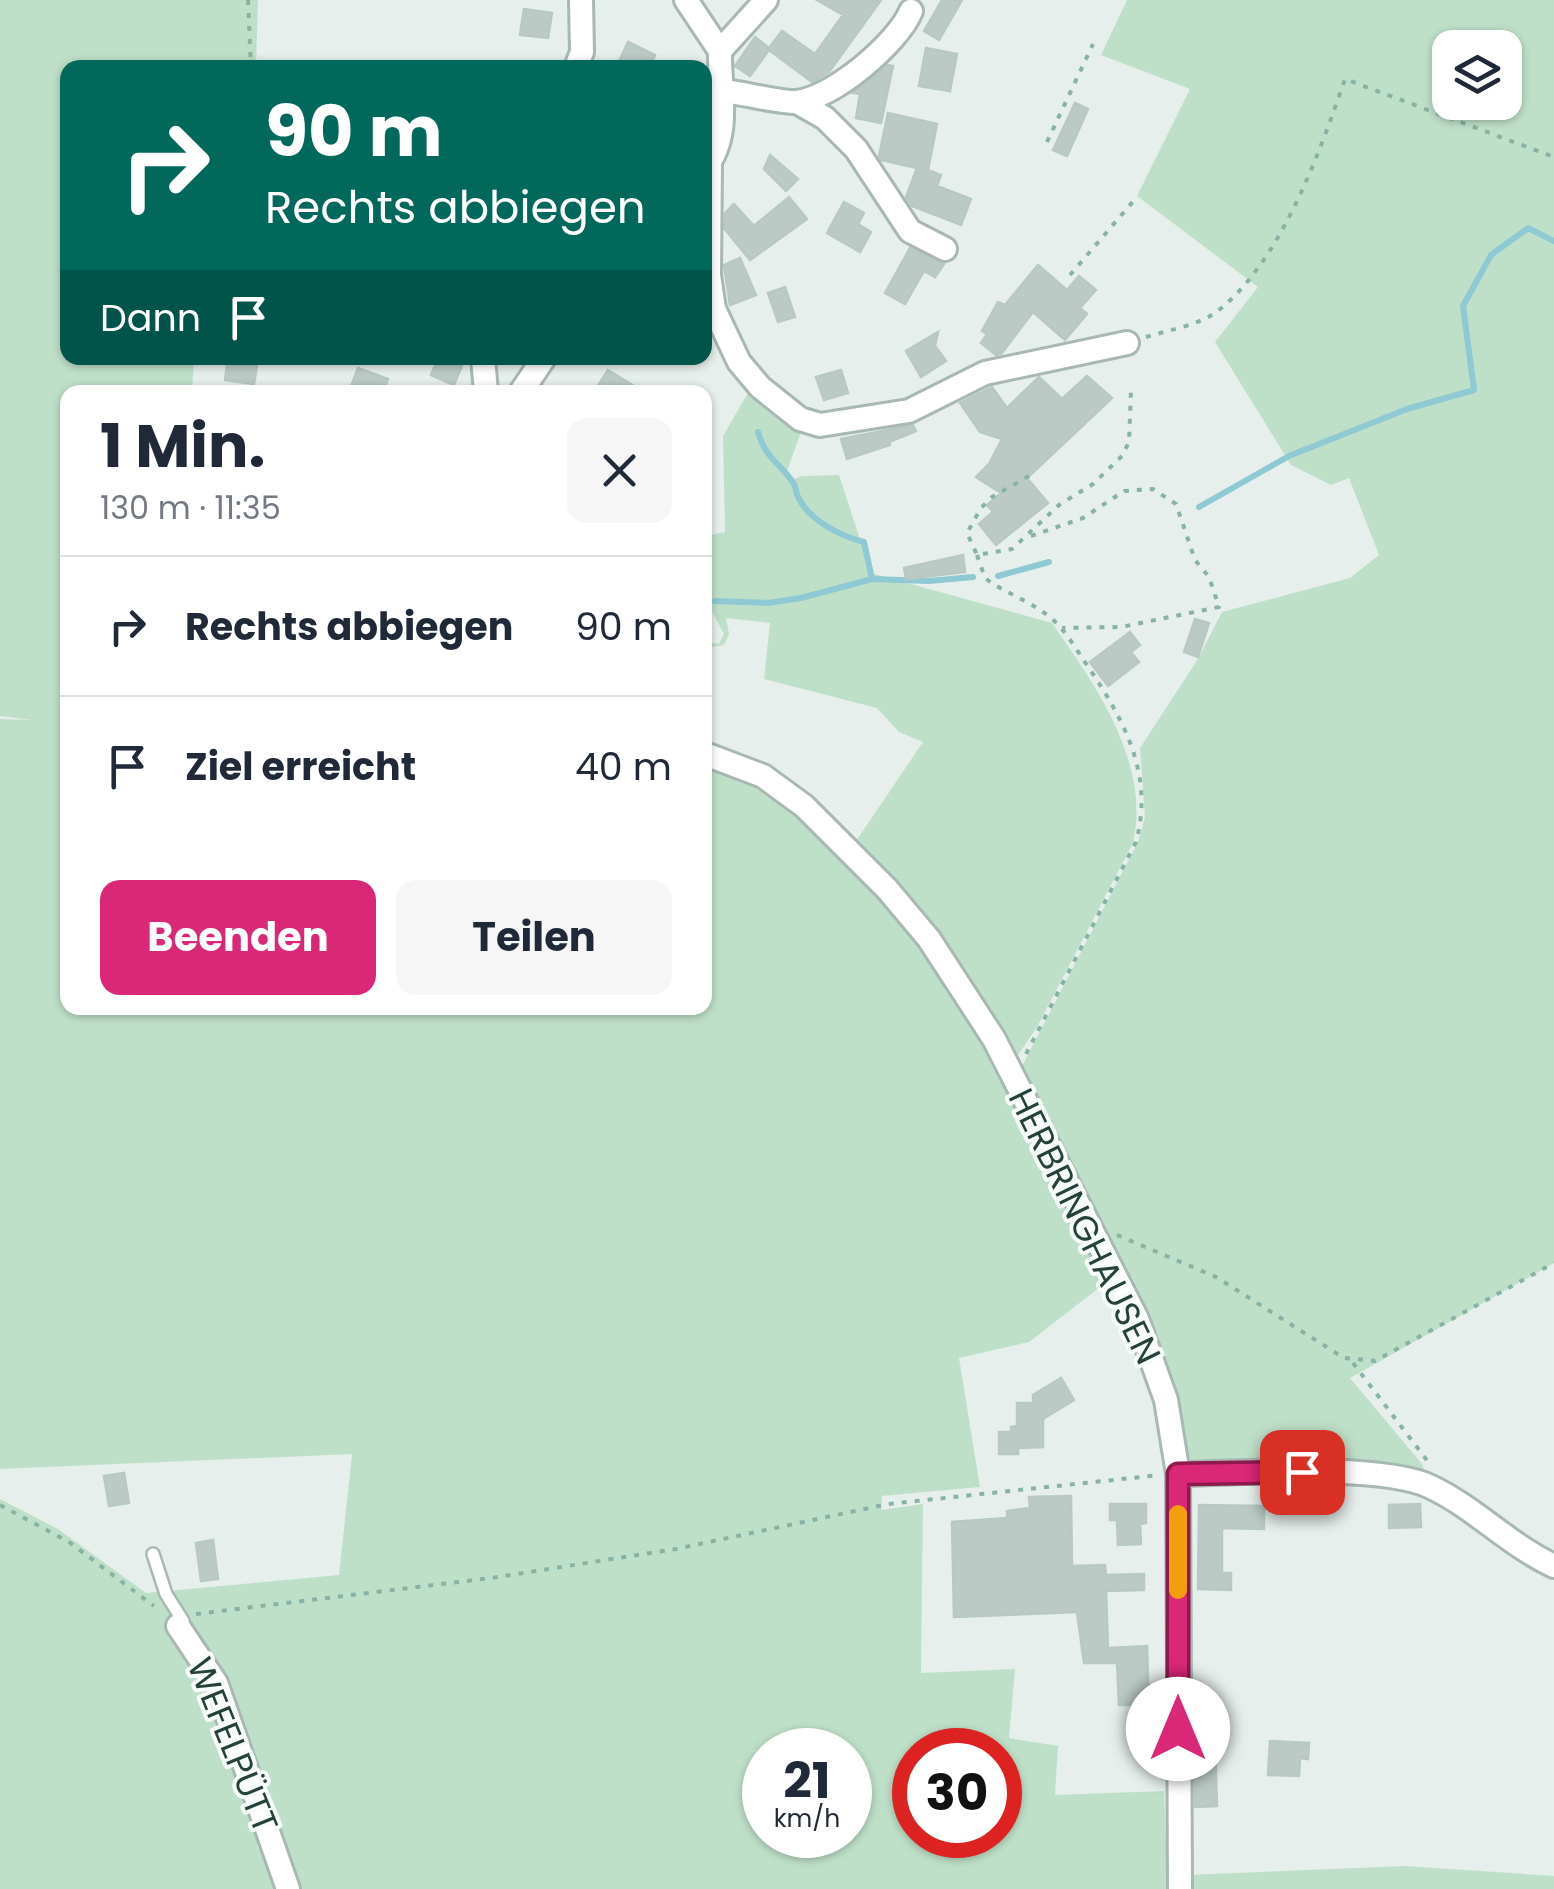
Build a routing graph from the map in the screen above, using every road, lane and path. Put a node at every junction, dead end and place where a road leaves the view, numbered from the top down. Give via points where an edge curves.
1 (248, 0) edge
2 (580, 0) edge
3 (688, 0) edge
4 (759, 3) edge
5 (912, 11) dead end
6 (1093, 44) dead end
7 (720, 51) junction
8 (250, 60) edge
9 (579, 60) edge
10 (724, 91) junction
11 (797, 102) junction
12 (1047, 142) dead end
13 (712, 155) edge
14 (1554, 157) edge
15 (1136, 198) dead end
16 (945, 250) dead end
17 (1070, 276) dead end
18 (712, 295) edge
19 (1127, 343) joint
20 (1131, 390) dead end
21 (1029, 476) dead end
22 (1030, 536) junction
23 (978, 556) junction
24 (1062, 628) junction
25 (712, 756) edge
26 (1010, 1072) junction
27 (1094, 1233) junction
28 (1554, 1263) edge
29 (1352, 1362) junction
30 (1178, 1474) junction
31 (1430, 1487) junction
32 (0, 1505) edge
33 (153, 1554) dead end
34 (1554, 1566) edge
35 (181, 1623) junction
36 (288, 1889) edge
37 (1180, 1889) edge

1 - 8 path
2 - 9 street
3 - 7 street
4 - 7 street
5 - 11 street via 884,49
6 - 12 path
7 - 10 street
10 - 11 street
10 - 13 street
11 - 16 street via 840,131 910,231
14 - 19 path via 1345,79 1316,162 1246,282 1216,313
15 - 17 path
18 - 19 street via 739,362 760,387 820,426 909,411 985,373
20 - 22 path via 1129,442 1122,456
21 - 23 path via 980,508 967,532
22 - 23 path via 1012,550
22 - 24 path via 1083,518 1124,491 1153,489 1176,504 1219,607 1122,628
23 - 24 path via 985,578
24 - 26 path via 1128,729 1142,818 1136,842 1023,1060
25 - 26 street, HERBRINGHAUSEN via 787,793 888,889 967,993
26 - 27 street, HERBRINGHAUSEN
27 - 29 path via 1102,1230 1216,1277
27 - 30 street, HERBRINGHAUSEN via 1152,1356
28 - 29 path via 1375,1361
29 - 31 path via 1430,1464
30 - 31 street via 1302,1472
30 - 35 path via 888,1504 676,1549 192,1614
30 - 37 street, HERBRINGHAUSEN
31 - 34 street
32 - 35 path, WEFELPÜTT via 42,1525
33 - 35 lane
35 - 36 street, WEFELPÜTT via 216,1683

